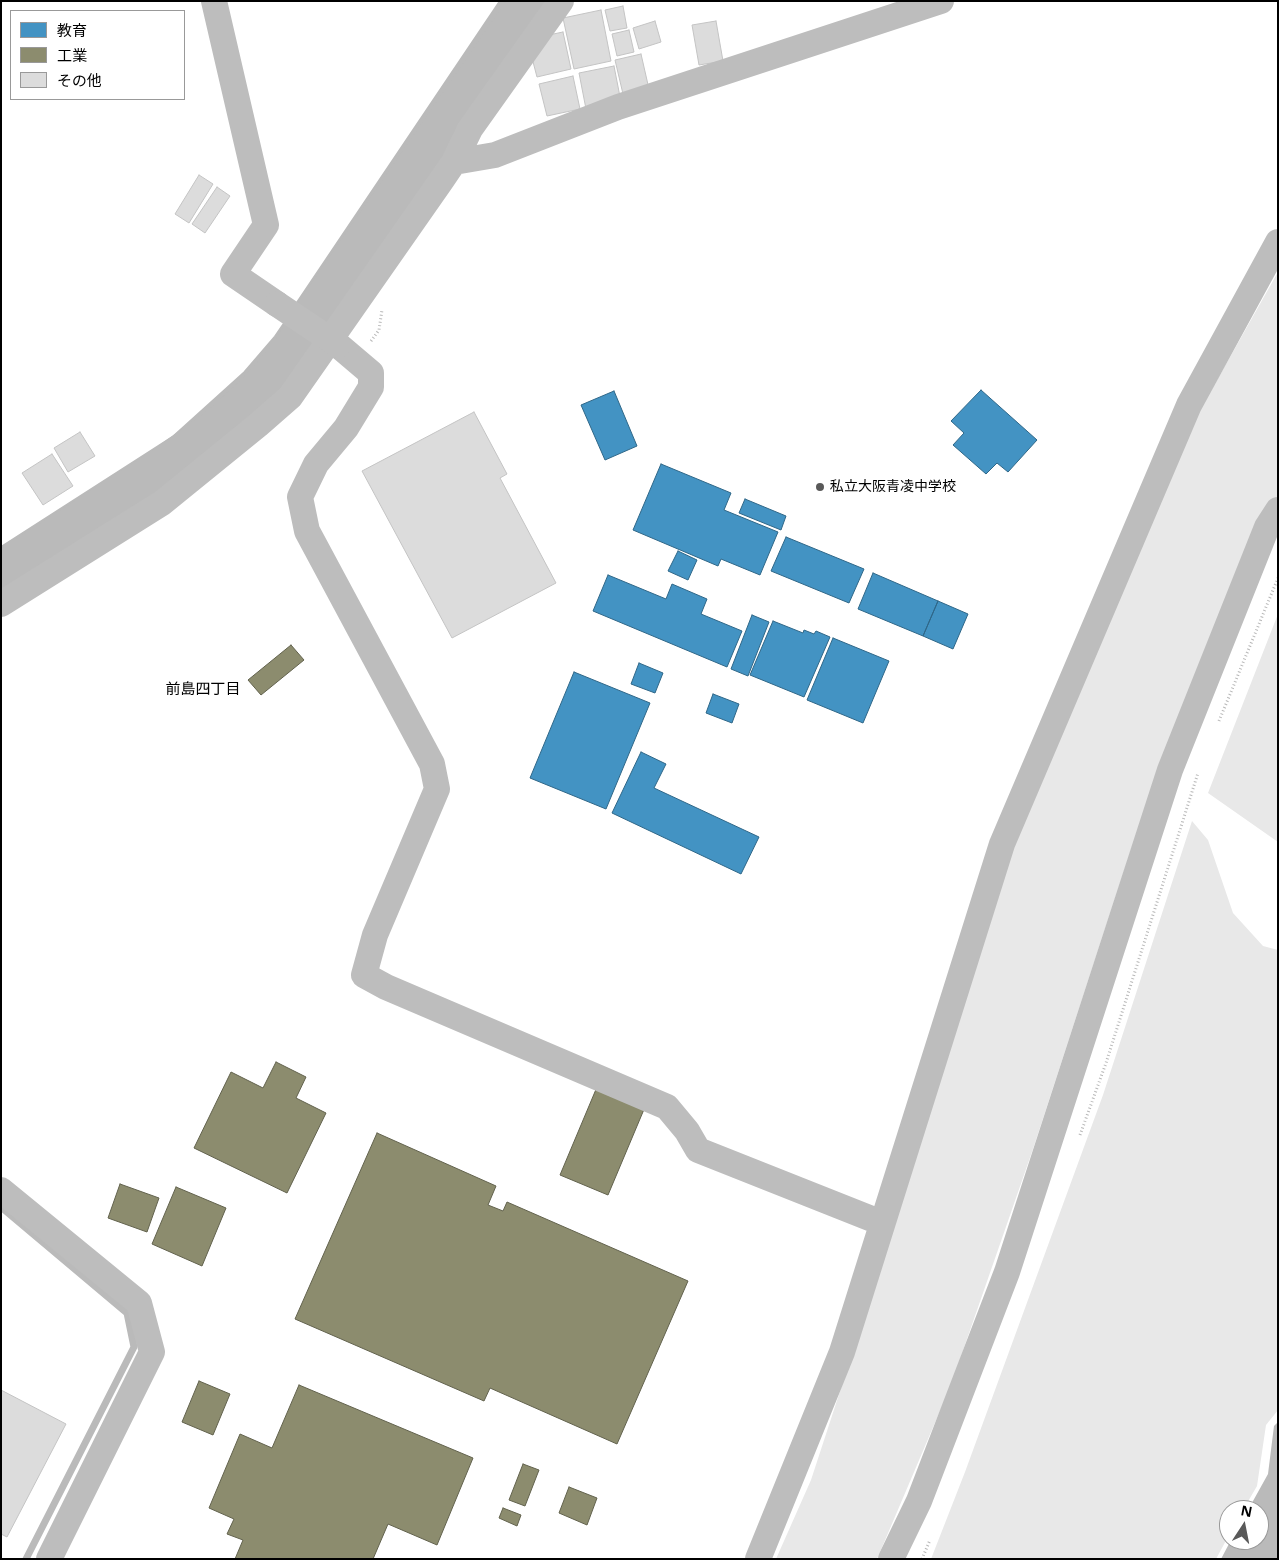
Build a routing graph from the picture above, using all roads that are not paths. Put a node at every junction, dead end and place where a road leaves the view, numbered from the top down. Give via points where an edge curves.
1 (214, 1) edge
2 (561, 1) edge
3 (942, 1) edge
4 (454, 162) junction
5 (1278, 242) edge
6 (1278, 510) edge
7 (1, 604) edge
8 (1, 1190) edge
9 (882, 1223) junction
10 (49, 1559) edge
11 (758, 1559) edge
12 (891, 1559) edge

1 - 9 street, bridge via 266,224 233,274 338,345 371,373 371,387 346,428 316,464 300,497 307,531 432,764 437,789 375,935 364,974 386,987 667,1107 698,1150
2 - 4 street via 470,129
3 - 4 street via 618,107 494,155
4 - 7 street via 290,397 162,503
5 - 9 street via 1190,405 1002,844
6 - 12 street via 1267,527 1170,770 1008,1272 919,1501
8 - 10 street via 139,1303 152,1352
9 - 11 street via 842,1352

